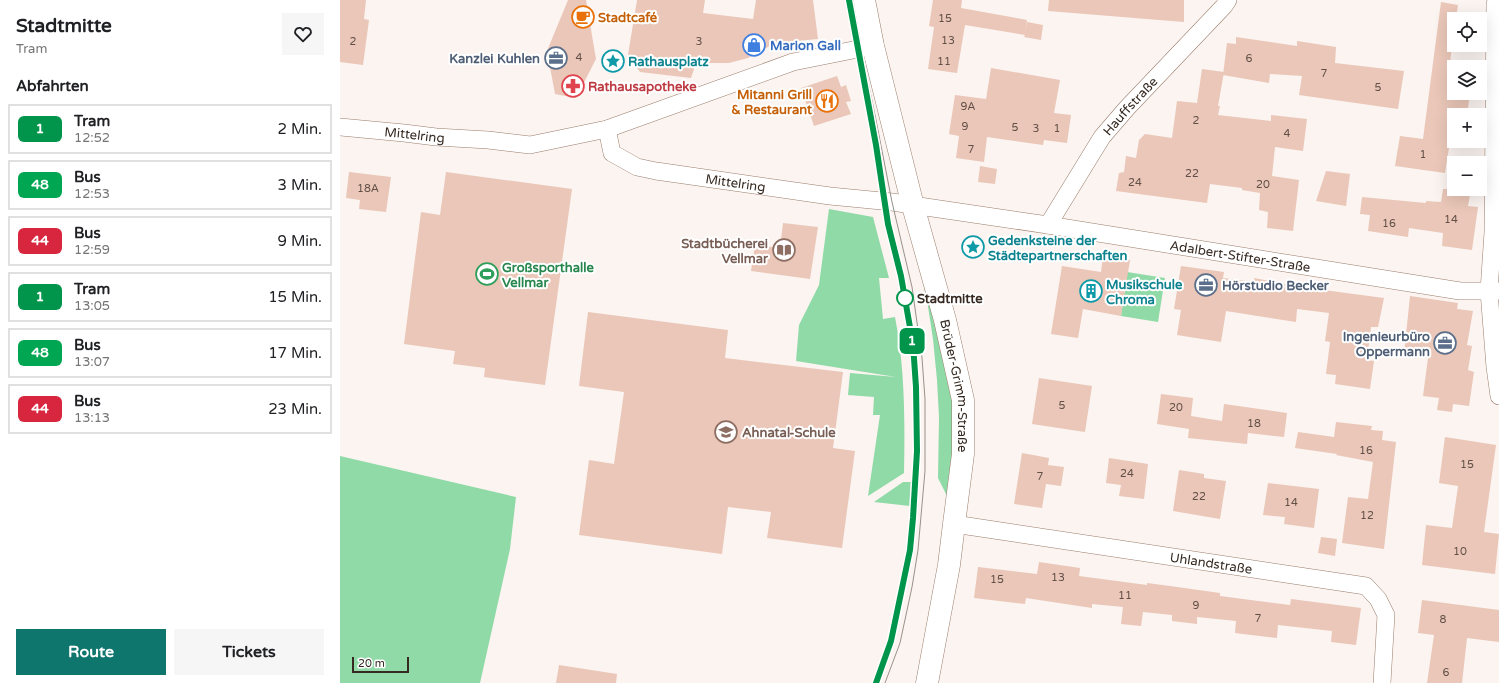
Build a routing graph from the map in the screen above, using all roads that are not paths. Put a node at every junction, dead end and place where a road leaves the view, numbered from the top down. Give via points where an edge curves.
1 (864, 0) edge
2 (1228, 0) edge
3 (1495, 4) dead end
4 (873, 46) junction
5 (340, 127) edge
6 (607, 129) junction
7 (887, 202) joint
8 (914, 206) junction
9 (1048, 225) junction
10 (1494, 291) edge
11 (1499, 396) edge
12 (954, 524) junction
13 (927, 683) edge
14 (1382, 683) edge

1 - 4 street, Brüder-Grimm-Straße
2 - 9 street, Hauffstraße via 1102,137
3 - 10 street
4 - 6 street, Mittelring via 793,62
4 - 8 street, Brüder-Grimm-Straße
5 - 6 street, Mittelring via 530,145
6 - 7 street, Mittelring via 612,153 637,167 656,172
7 - 8 street, Adalbert-Stifter-Straße
8 - 9 street, Adalbert-Stifter-Straße
8 - 12 street, Brüder-Grimm-Straße via 945,320 963,400 963,454
9 - 10 street, Adalbert-Stifter-Straße via 1460,291
10 - 11 street via 1494,367
12 - 13 street, Brüder-Grimm-Straße
12 - 14 street, Uhlandstraße via 1366,586 1378,598 1386,615

